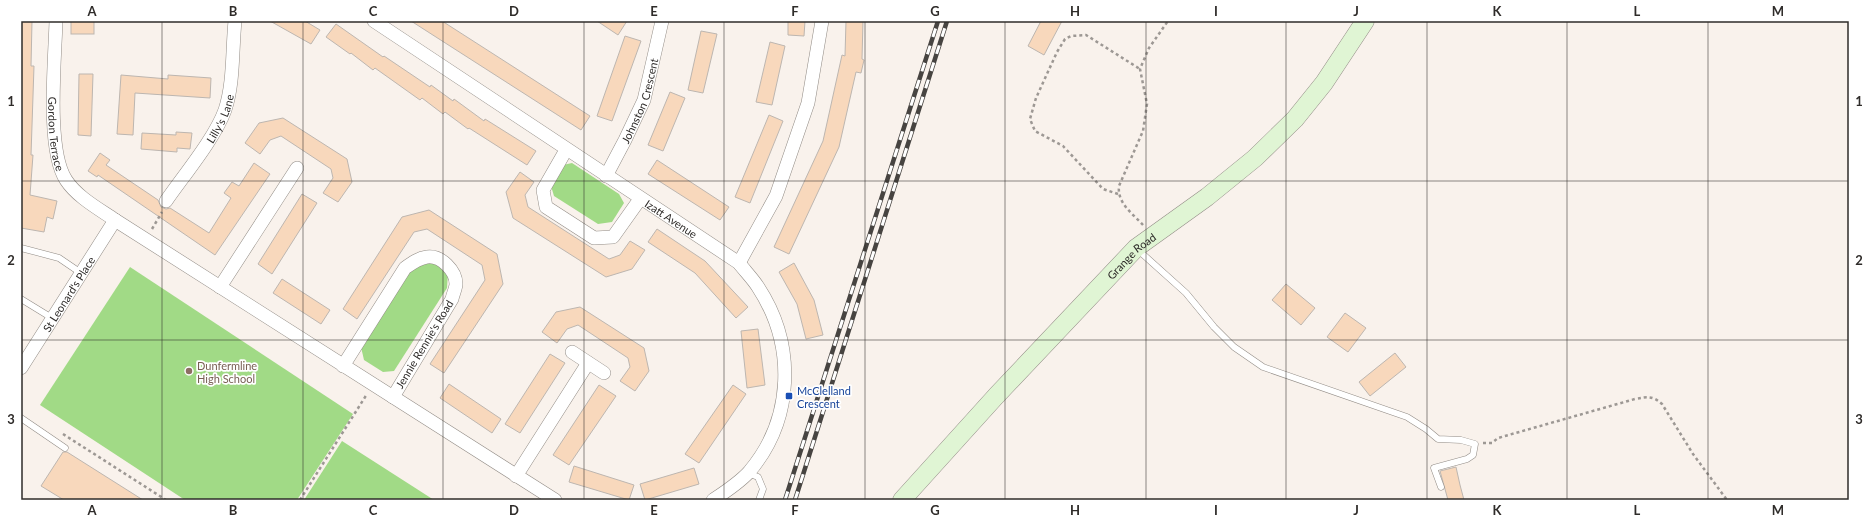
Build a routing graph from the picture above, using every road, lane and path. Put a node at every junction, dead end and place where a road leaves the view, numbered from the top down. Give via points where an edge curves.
1 (56, 21) edge
2 (235, 21) edge
3 (374, 21) edge
4 (662, 21) edge
5 (822, 21) edge
6 (1168, 21) edge
7 (1364, 21) edge
8 (1140, 69) junction
9 (566, 150) junction
10 (297, 168) dead end
11 (606, 176) junction
12 (1118, 194) junction
13 (640, 198) junction
14 (166, 201) joint
15 (115, 220) junction
16 (1152, 235) junction
17 (146, 240) junction
18 (21, 248) edge
19 (1136, 248) junction
20 (739, 264) junction
21 (81, 274) junction
22 (220, 287) junction
23 (21, 299) edge
24 (52, 318) junction
25 (572, 352) dead end
26 (588, 363) junction
27 (343, 366) junction
28 (21, 368) edge
29 (604, 373) dead end
30 (373, 384) junction
31 (393, 397) junction
32 (21, 418) edge
33 (60, 432) dead end
34 (1475, 444) junction
35 (65, 448) dead end
36 (748, 473) junction
37 (516, 476) junction
38 (1441, 487) dead end
39 (166, 500) edge
40 (300, 500) edge
41 (555, 500) edge
42 (713, 500) edge
43 (759, 500) edge
44 (902, 500) edge
45 (1726, 500) edge

1 - 15 street, Gordon Terrace via 56,157 66,180 81,195
2 - 14 street, Lilly's Lane via 229,91 224,110 215,130
3 - 9 street, Izatt Avenue
4 - 11 street, Johnston Crescent via 644,100
5 - 20 street via 808,103 776,196
6 - 8 path via 1149,48
7 - 16 street, Grange Road via 1324,83 1295,119 1255,158 1207,197
8 - 12 path via 1147,104 1143,132 1119,186
8 - 12 path via 1086,35 1065,38 1036,98 1030,119 1035,131 1063,146 1103,188
9 - 11 street, Izatt Avenue
9 - 13 street via 543,190 546,207 594,238 613,237
10 - 22 street
11 - 13 street, Izatt Avenue
12 - 16 path via 1120,201
13 - 20 street, Izatt Avenue
14 - 17 path
15 - 17 street, Jennie Rennie's Road
15 - 21 street, St Leonard's Place
16 - 19 street, Grange Road
17 - 22 street, Jennie Rennie's Road
18 - 21 lane via 59,258
19 - 34 lane via 1186,292 1234,348 1263,367 1407,417 1438,439 1461,440
19 - 44 street, Grange Road
20 - 36 street, Izatt Avenue via 758,287 772,314 782,345 785,374 784,402 776,428 765,450
21 - 24 street, St Leonard's Place
22 - 27 street, Jennie Rennie's Road
23 - 24 lane
24 - 28 street, St Leonard's Place
25 - 26 street
26 - 29 street
26 - 37 street
27 - 30 street, Jennie Rennie's Road
27 - 31 street, Jennie Rennie's Road via 405,268 416,260 429,257 442,261 453,271 456,284 452,299
30 - 31 street, Jennie Rennie's Road
30 - 40 path
31 - 37 street, Jennie Rennie's Road
32 - 35 lane
33 - 39 path
34 - 38 lane via 1473,455 1467,459 1434,468
34 - 45 path via 1492,443 1498,438 1650,396 1662,404
36 - 42 street, Izatt Avenue
36 - 43 lane via 758,477 763,489
37 - 41 street, Jennie Rennie's Road

